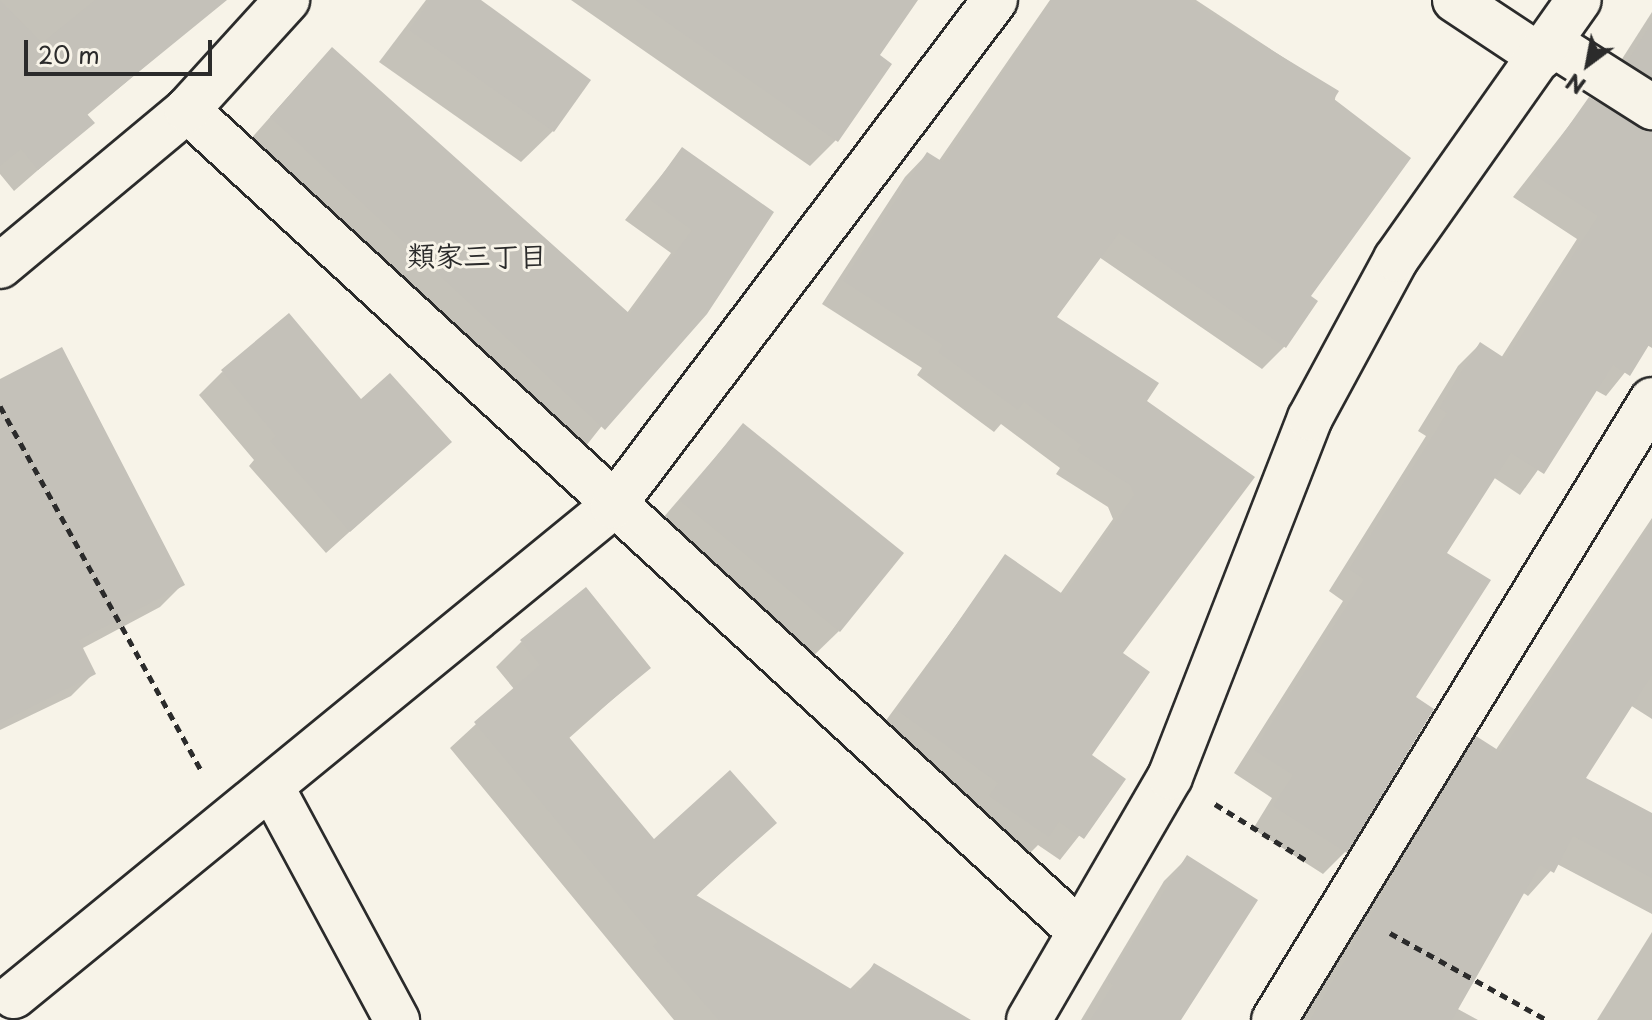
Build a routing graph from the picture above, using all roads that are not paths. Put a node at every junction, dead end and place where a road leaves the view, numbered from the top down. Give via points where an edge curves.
1 (287, 0) edge
2 (995, 0) edge
3 (1455, 0) edge
4 (1579, 0) edge
5 (1546, 50) junction
6 (1652, 107) edge
7 (187, 110) junction
8 (0, 266) edge
9 (1652, 400) edge
10 (613, 506) junction
11 (272, 788) junction
12 (1078, 930) junction
13 (14, 995) edge
14 (397, 1020) edge
15 (1029, 1020) edge
16 (1274, 1020) edge

1 - 7 street
2 - 10 street
3 - 5 street
4 - 5 street
5 - 6 street
5 - 12 street via 1396,259 1310,418 1170,777
7 - 8 street
7 - 10 street
9 - 16 street
10 - 11 street
10 - 12 street
11 - 13 street
11 - 14 street
12 - 15 street

